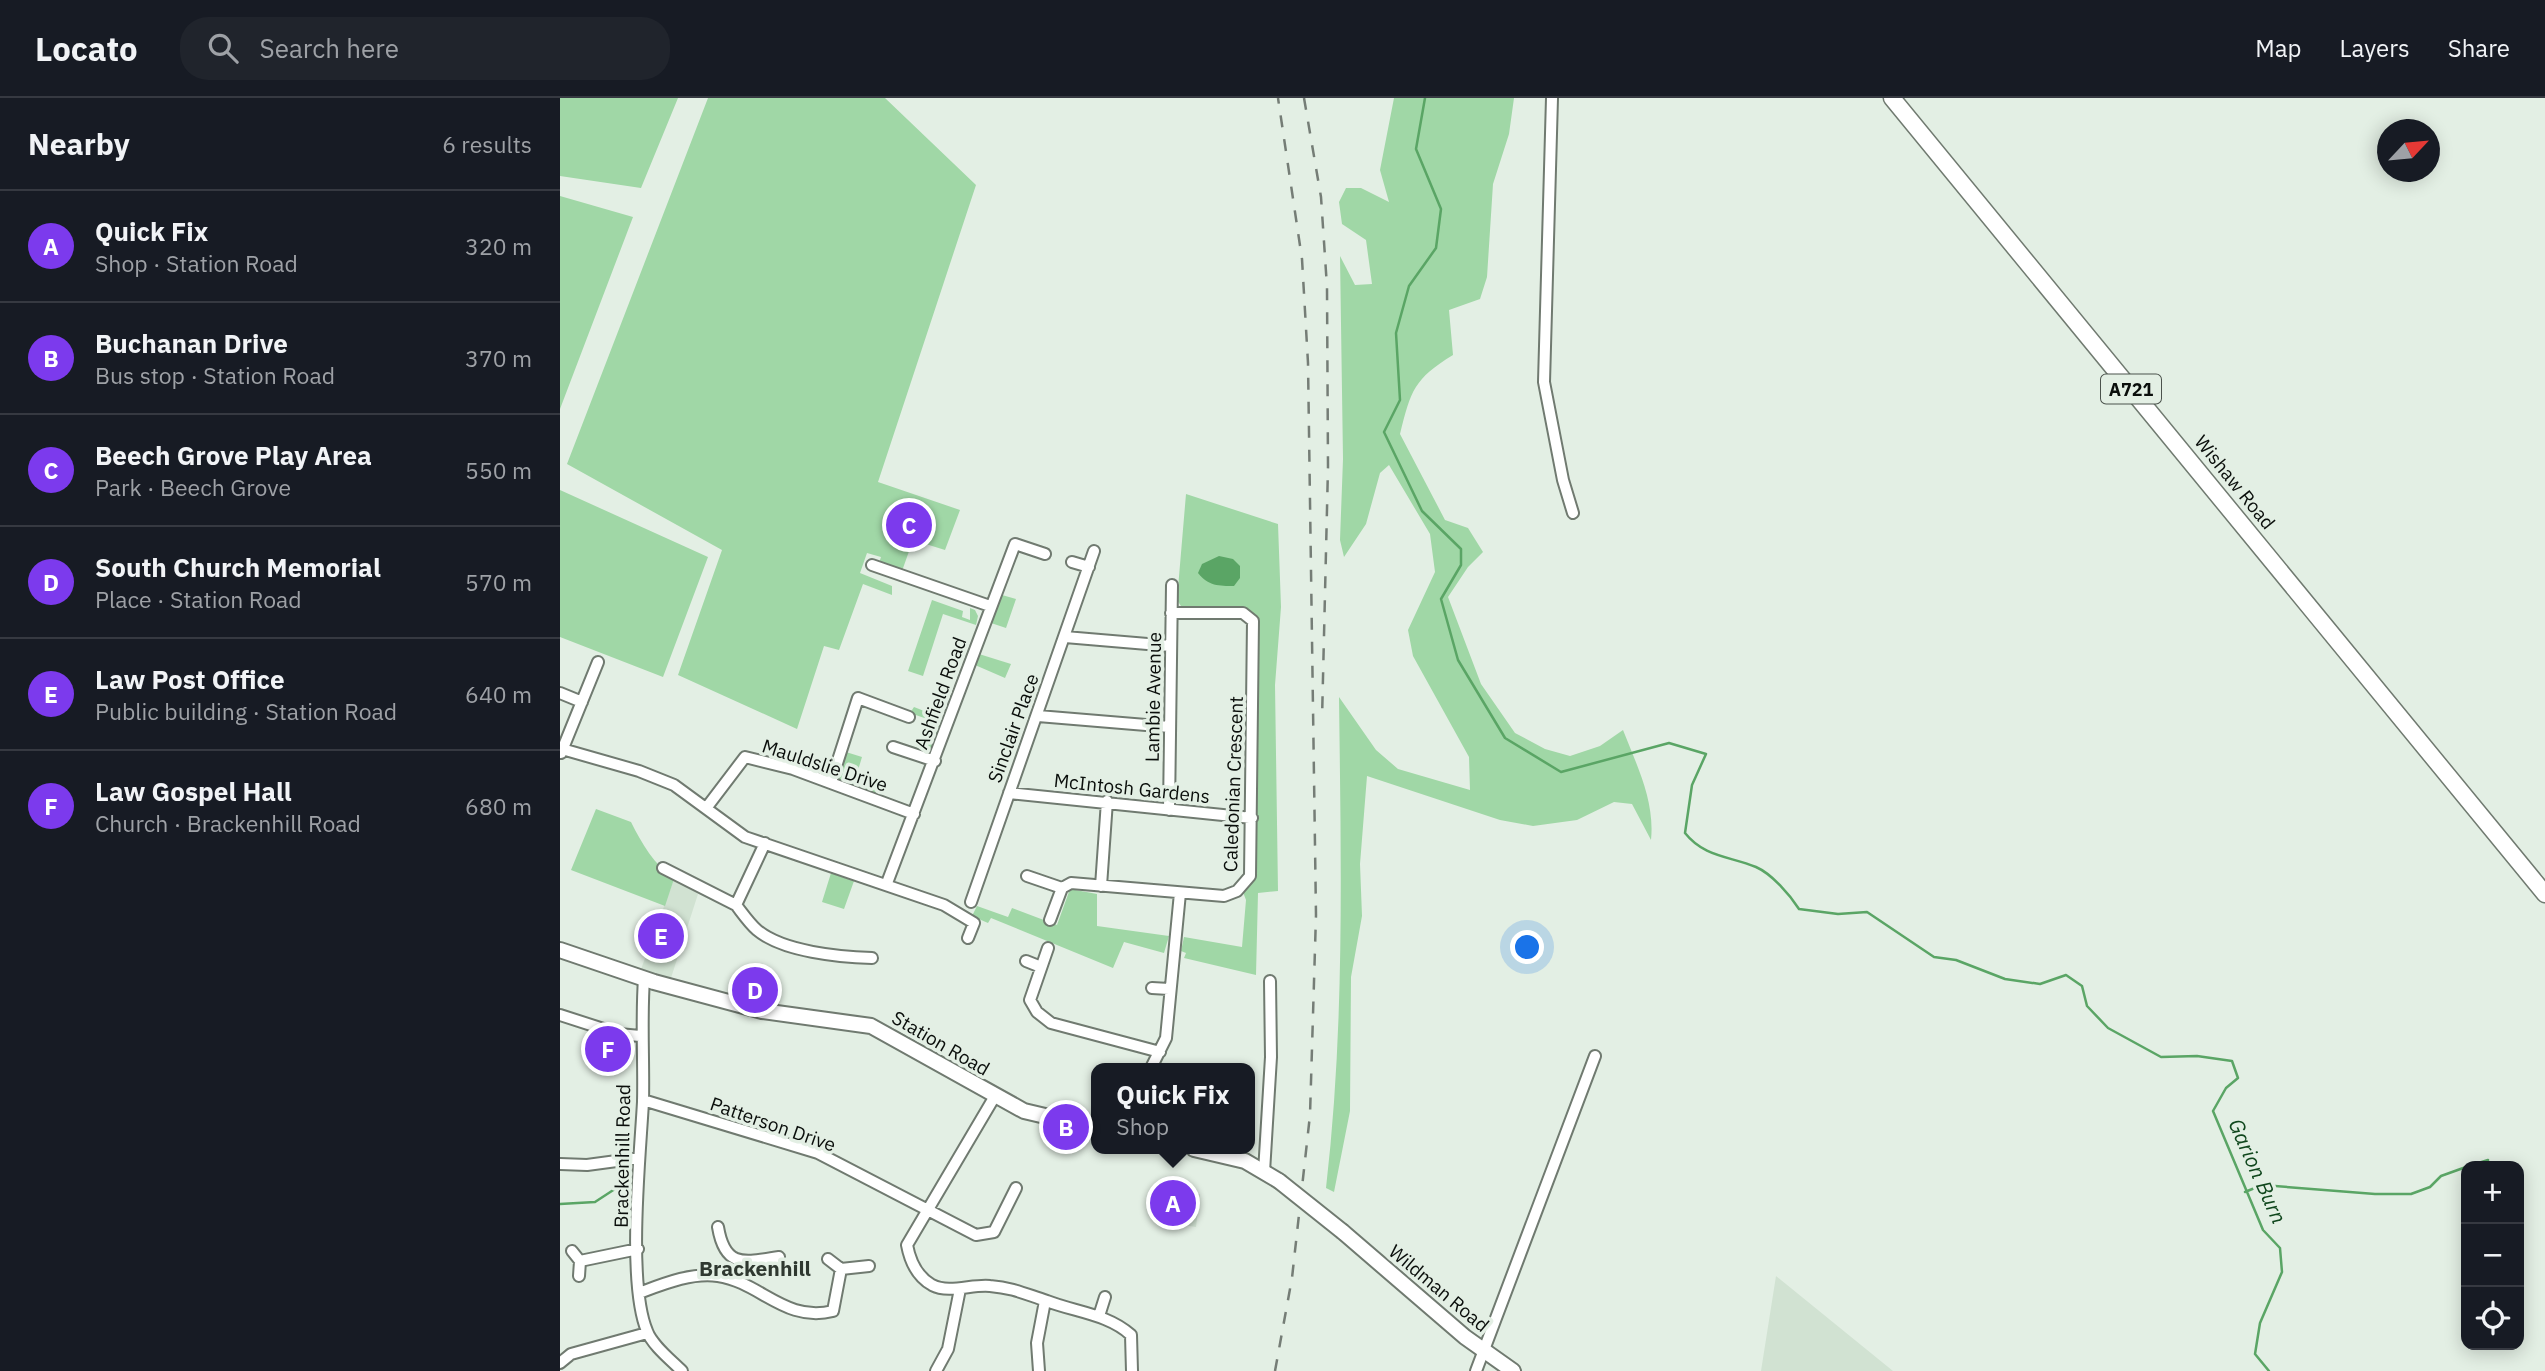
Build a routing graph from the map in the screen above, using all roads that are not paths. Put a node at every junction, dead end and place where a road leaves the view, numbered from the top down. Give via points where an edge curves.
1 (1552, 98) edge
2 (1892, 98) edge
3 (1573, 513) dead end
4 (1094, 551) dead end
5 (1045, 554) dead end
6 (1072, 562) dead end
7 (872, 565) dead end
8 (1088, 567) junction
9 (1172, 585) dead end
10 (990, 606) junction
11 (1171, 613) junction
12 (1065, 637) junction
13 (1171, 646) junction
14 (598, 662) dead end
15 (560, 693) edge
16 (582, 702) junction
17 (1038, 716) junction
18 (909, 717) dead end
19 (1170, 727) junction
20 (893, 747) dead end
21 (561, 752) edge
22 (934, 761) junction
23 (831, 782) junction
24 (1009, 793) junction
25 (1107, 801) junction
26 (706, 807) junction
27 (1169, 810) junction
28 (914, 814) junction
29 (1252, 818) junction
30 (765, 843) junction
31 (663, 868) dead end
32 (1027, 876) dead end
33 (887, 883) junction
34 (1101, 886) junction
35 (1062, 888) junction
36 (1180, 892) junction
37 (2545, 894) edge
38 (971, 902) dead end
39 (736, 905) junction
40 (1050, 920) dead end
41 (974, 923) junction
42 (986, 928) dead end
43 (968, 938) dead end
44 (1048, 948) dead end
45 (560, 950) edge
46 (872, 958) dead end
47 (1026, 961) dead end
48 (1041, 967) junction
49 (644, 979) junction
50 (1270, 981) dead end
51 (1152, 988) dead end
52 (1169, 989) junction
53 (560, 1015) edge
54 (640, 1036) junction
55 (1160, 1052) junction
56 (1595, 1056) dead end
57 (1154, 1063) edge
58 (995, 1096) junction
59 (643, 1100) junction
60 (1091, 1127) edge
61 (1215, 1154) edge
62 (639, 1158) junction
63 (560, 1164) edge
64 (1265, 1172) junction
65 (1016, 1188) dead end
66 (926, 1210) junction
67 (718, 1227) dead end
68 (638, 1249) junction
69 (572, 1251) dead end
70 (779, 1257) dead end
71 (828, 1259) dead end
72 (580, 1261) junction
73 (741, 1262) junction
74 (869, 1266) dead end
75 (841, 1269) junction
76 (579, 1276) dead end
77 (734, 1283) junction
78 (960, 1289) junction
79 (639, 1293) junction
80 (1105, 1297) dead end
81 (1045, 1301) junction
82 (1098, 1316) junction
83 (647, 1333) junction
84 (1485, 1351) junction
85 (560, 1363) edge
86 (938, 1370) edge
87 (682, 1371) edge
88 (1039, 1371) edge
89 (1132, 1371) edge
90 (1476, 1371) edge
91 (1513, 1371) edge

1 - 3 street via 1544,382
2 - 37 main road, Wishaw Road / A721
4 - 8 street, Sinclair Place
5 - 10 street, Ashfield Road via 1015,544
6 - 8 street
7 - 10 street
8 - 12 street, Sinclair Place
9 - 11 street, Lambie Avenue
10 - 22 street, Ashfield Road
11 - 13 street, Lambie Avenue
11 - 29 street, Caledonian Crescent via 1243,613 1253,621
12 - 13 street
12 - 17 street, Sinclair Place
13 - 19 street, Lambie Avenue
14 - 16 street
15 - 16 street
16 - 21 street
17 - 19 street
17 - 24 street, Sinclair Place
18 - 23 street via 858,698
19 - 27 street, Lambie Avenue
20 - 22 street
21 - 26 street via 639,771 674,785
22 - 28 street, Ashfield Road
23 - 26 street, Mauldslie Drive via 745,757
23 - 28 street, Mauldslie Drive
24 - 25 street, McIntosh Gardens
24 - 38 street, Sinclair Place
25 - 27 street, McIntosh Gardens
25 - 34 street
26 - 30 street via 745,837
27 - 29 street, McIntosh Gardens
28 - 33 street, Ashfield Road
29 - 36 street, Caledonian Crescent via 1250,876 1243,887 1224,896
30 - 33 street
30 - 39 street
31 - 39 street
32 - 35 street, Caledonian Crescent
33 - 41 street via 944,905
34 - 35 street, Caledonian Crescent via 1071,883
34 - 36 street, Caledonian Crescent
35 - 40 street
36 - 52 street
39 - 46 street via 759,932 778,940 833,957
41 - 42 street
41 - 43 street
44 - 48 street
45 - 49 main road, Station Road
47 - 48 street
48 - 55 street via 1030,1000 1043,1018
49 - 54 street, Brackenhill Road
49 - 58 main road, Station Road via 762,1011 871,1026
50 - 64 street
51 - 52 street
52 - 55 street via 1166,1038
53 - 54 street
54 - 59 street, Brackenhill Road
55 - 57 street
56 - 84 street
58 - 60 main road, Station Road via 1038,1115
58 - 66 street
59 - 62 street, Brackenhill Road
59 - 66 street, Patterson Drive via 818,1153
61 - 64 main road via 1245,1161
62 - 63 street
62 - 68 street, Brackenhill Road
64 - 84 main road, Wildman Road, bridge
65 - 66 street, Patterson Drive via 994,1232 976,1235
66 - 78 street via 907,1245 909,1258 933,1286
67 - 73 street via 731,1258
68 - 72 street
68 - 79 street, Brackenhill Road
69 - 72 street
70 - 73 street
71 - 75 street
72 - 76 street
73 - 77 street
74 - 75 street
75 - 77 street via 834,1311 824,1313 790,1310
77 - 79 street via 719,1276 698,1276
78 - 81 street via 986,1285 1021,1289
78 - 86 street via 948,1349
79 - 83 street, Brackenhill Road
80 - 82 street
81 - 82 street
81 - 88 street via 1037,1343
82 - 89 street via 1131,1335
83 - 85 street via 571,1354
83 - 87 street
84 - 90 street
84 - 91 main road, Wildman Road

